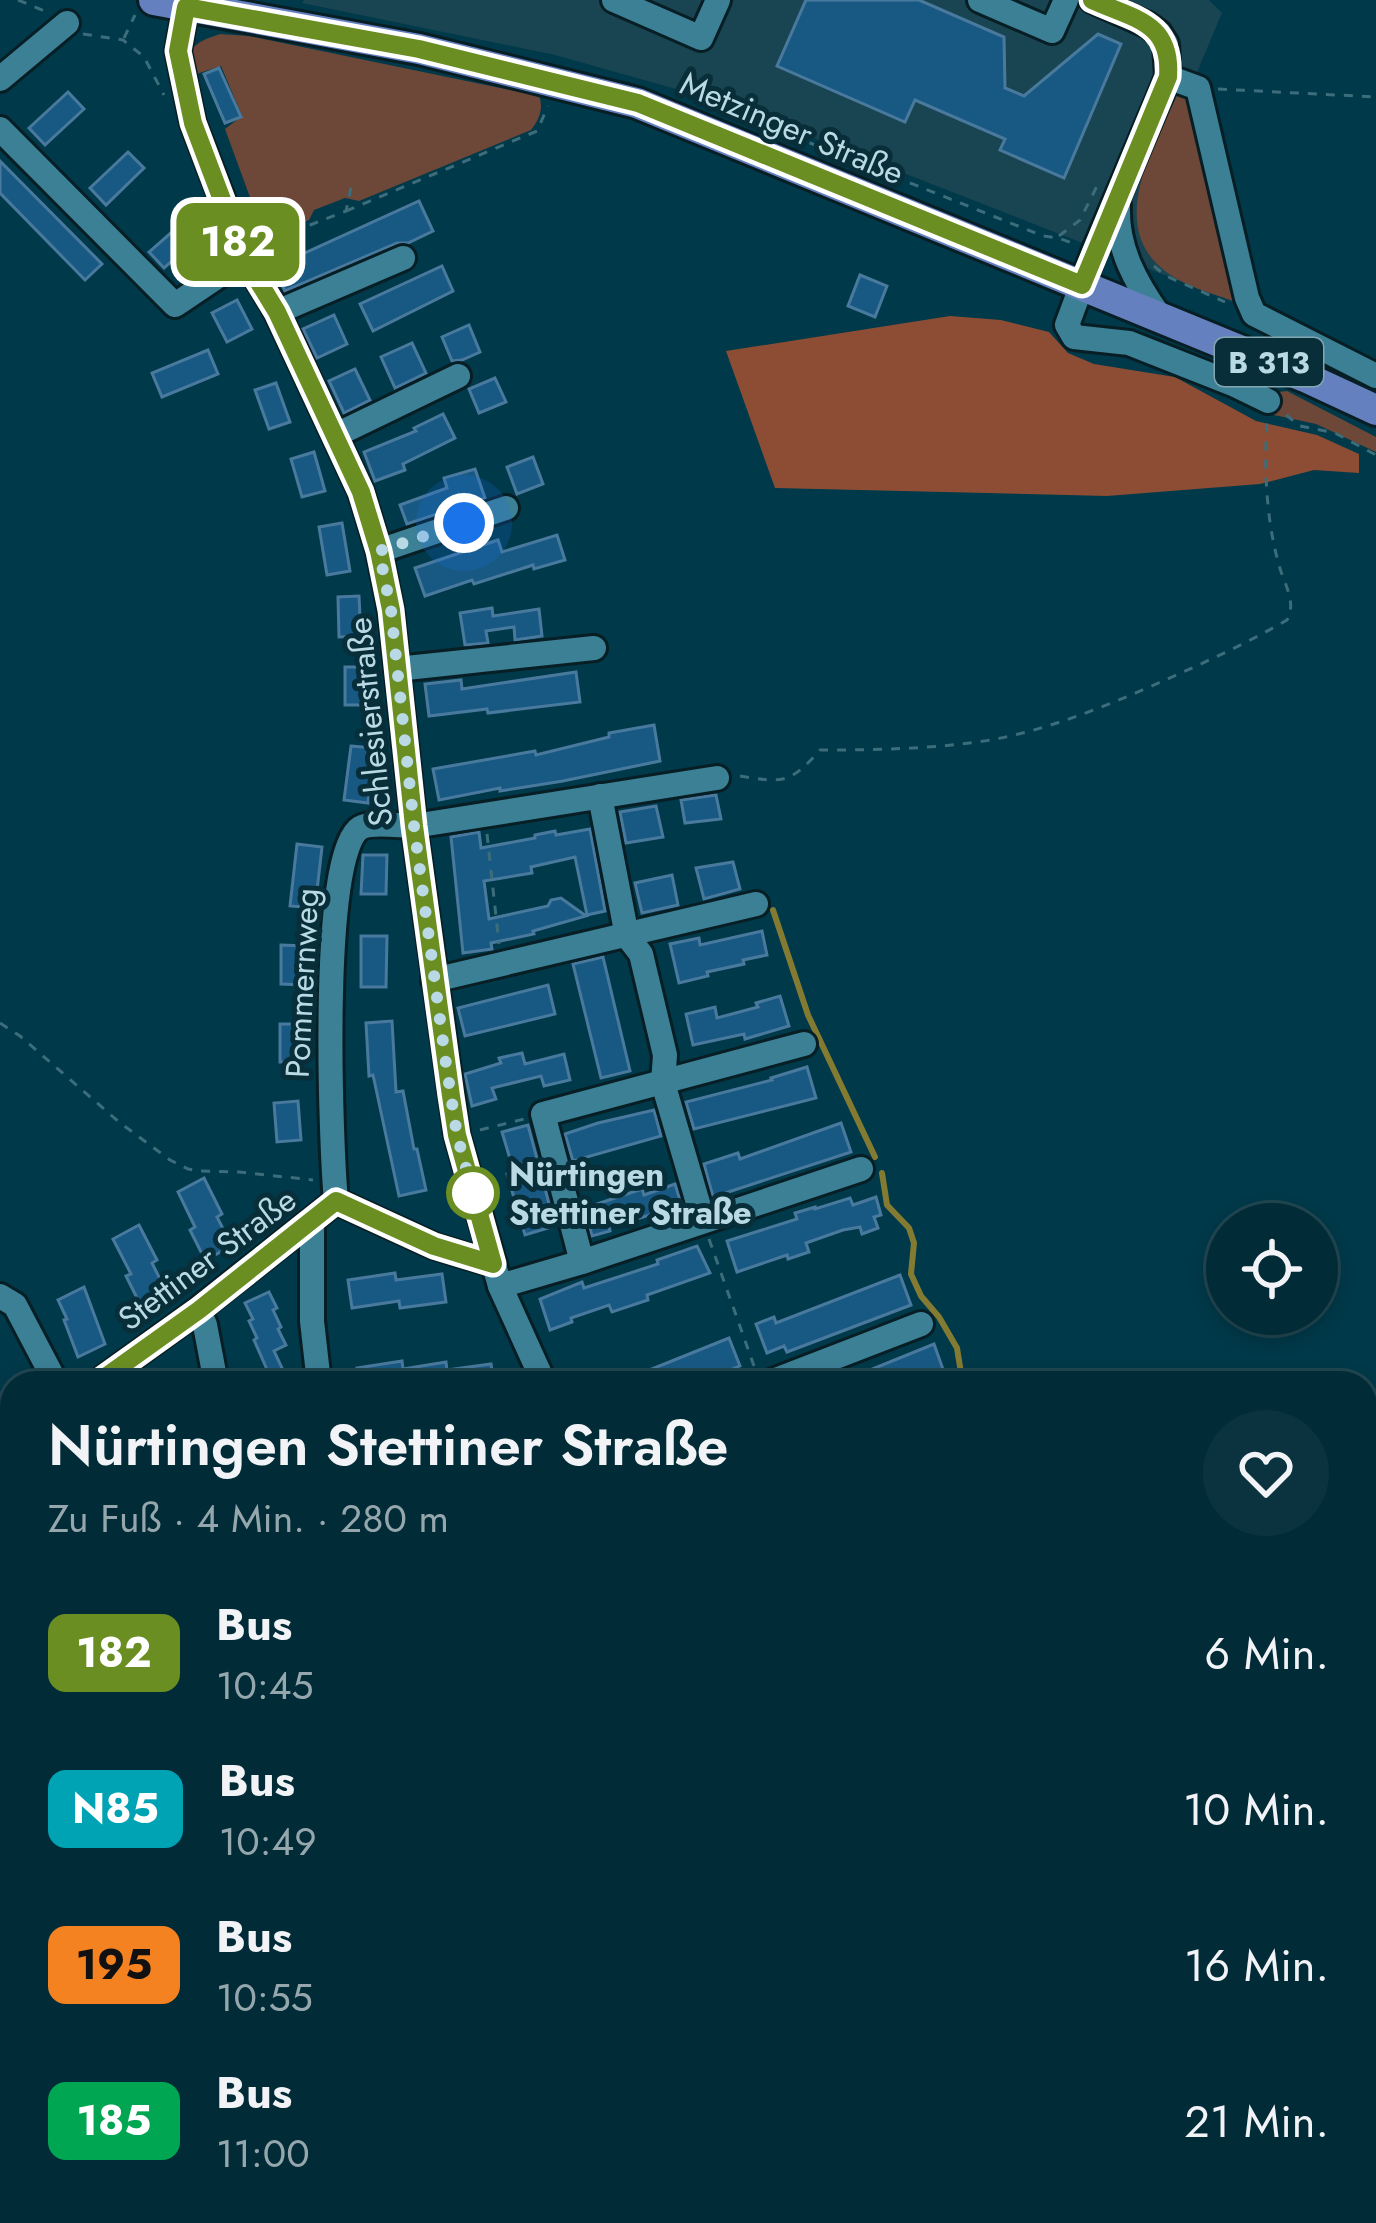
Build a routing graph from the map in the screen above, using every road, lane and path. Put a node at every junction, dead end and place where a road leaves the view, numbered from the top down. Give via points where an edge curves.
1 (18, 0) edge
2 (614, 0) edge
3 (718, 0) edge
4 (980, 0) edge
5 (1066, 0) edge
6 (1092, 0) edge
7 (1158, 0) edge
8 (145, 7) edge
9 (186, 7) junction
10 (67, 23) junction
11 (1148, 25) junction
12 (123, 40) junction
13 (1168, 77) junction
14 (0, 79) edge
15 (554, 81) junction
16 (1198, 88) junction
17 (164, 96) dead end
18 (1376, 97) edge
19 (0, 129) edge
20 (352, 183) dead end
21 (1108, 189) junction
22 (346, 211) junction
23 (1058, 238) dead end
24 (244, 258) junction
25 (403, 258) dead end
26 (1127, 259) junction
27 (1082, 285) junction
28 (277, 312) junction
29 (1254, 314) junction
30 (1160, 317) junction
31 (458, 376) dead end
32 (1376, 376) edge
33 (1268, 401) junction
34 (1376, 410) edge
35 (335, 435) junction
36 (1376, 455) edge
37 (506, 508) dead end
38 (379, 551) junction
39 (594, 648) dead end
40 (397, 669) junction
41 (717, 778) joint
42 (599, 796) junction
43 (485, 814) junction
44 (414, 826) junction
45 (756, 904) dead end
46 (627, 936) junction
47 (501, 965) junction
48 (434, 980) junction
49 (0, 1023) edge
50 (804, 1044) dead end
51 (663, 1083) junction
52 (543, 1114) junction
53 (457, 1135) junction
54 (862, 1169) dead end
55 (336, 1201) junction
56 (704, 1220) junction
57 (312, 1221) junction
58 (582, 1262) junction
59 (496, 1275) junction
60 (0, 1296) edge
61 (199, 1310) junction
62 (921, 1324) dead end
63 (50, 1371) edge
64 (130, 1371) edge
65 (214, 1371) edge
66 (318, 1371) edge
67 (539, 1371) edge
68 (760, 1371) edge
69 (788, 1371) edge

1 - 10 path
2 - 3 street via 701,38
4 - 5 street via 1052,31
6 - 11 street
7 - 11 street
8 - 9 main road, Metzinger Straße / B 313
8 - 12 path
9 - 15 main road, Metzinger Straße / B 313
9 - 24 street, Schlesierstraße via 181,74
10 - 12 path
10 - 14 street
11 - 13 street via 1166,44
12 - 17 path via 144,57
13 - 16 street
13 - 21 street
15 - 22 path via 537,131
15 - 27 main road, Metzinger Straße / B 313 via 638,103
16 - 18 path
16 - 29 street
19 - 24 street via 175,304
20 - 22 path
21 - 23 path
21 - 26 street
21 - 27 street
22 - 24 path
24 - 28 street, Schlesierstraße
25 - 28 street
26 - 29 path via 1141,255 1166,276
26 - 30 street
27 - 30 main road, Metzinger Straße / B 313
27 - 33 street via 1067,326 1074,337 1129,343
28 - 35 street, Schlesierstraße
29 - 32 street
30 - 34 main road, Metzinger Straße / B 313
31 - 35 street
33 - 36 path via 1300,426
33 - 41 path via 1267,501 1292,605 1287,620 1091,712 1013,735 820,750 785,781
35 - 38 street, Schlesierstraße
37 - 38 street
38 - 40 street, Schlesierstraße
39 - 40 street
40 - 44 street, Schlesierstraße
41 - 42 street
42 - 43 street
42 - 46 street
43 - 44 street
43 - 47 path
44 - 48 street, Schlesierstraße
44 - 55 street, Pommernweg via 363,826 342,867 329,1020
45 - 46 street
46 - 47 street
46 - 51 street via 641,954 665,1055
47 - 48 street
48 - 53 street, Schlesierstraße
49 - 55 path via 170,1160 201,1172 314,1180
50 - 51 street
51 - 52 street
51 - 56 street
52 - 53 path
52 - 58 street
53 - 59 street, Schlesierstraße
54 - 56 street
55 - 57 street, Stettiner Straße
55 - 59 street, Stettiner Straße
56 - 58 street
56 - 68 path
57 - 61 street, Stettiner Straße
57 - 66 street
58 - 59 street
59 - 67 street, Schlesierstraße
60 - 63 street via 15,1305
61 - 64 street, Stettiner Straße
61 - 65 street
62 - 69 street

